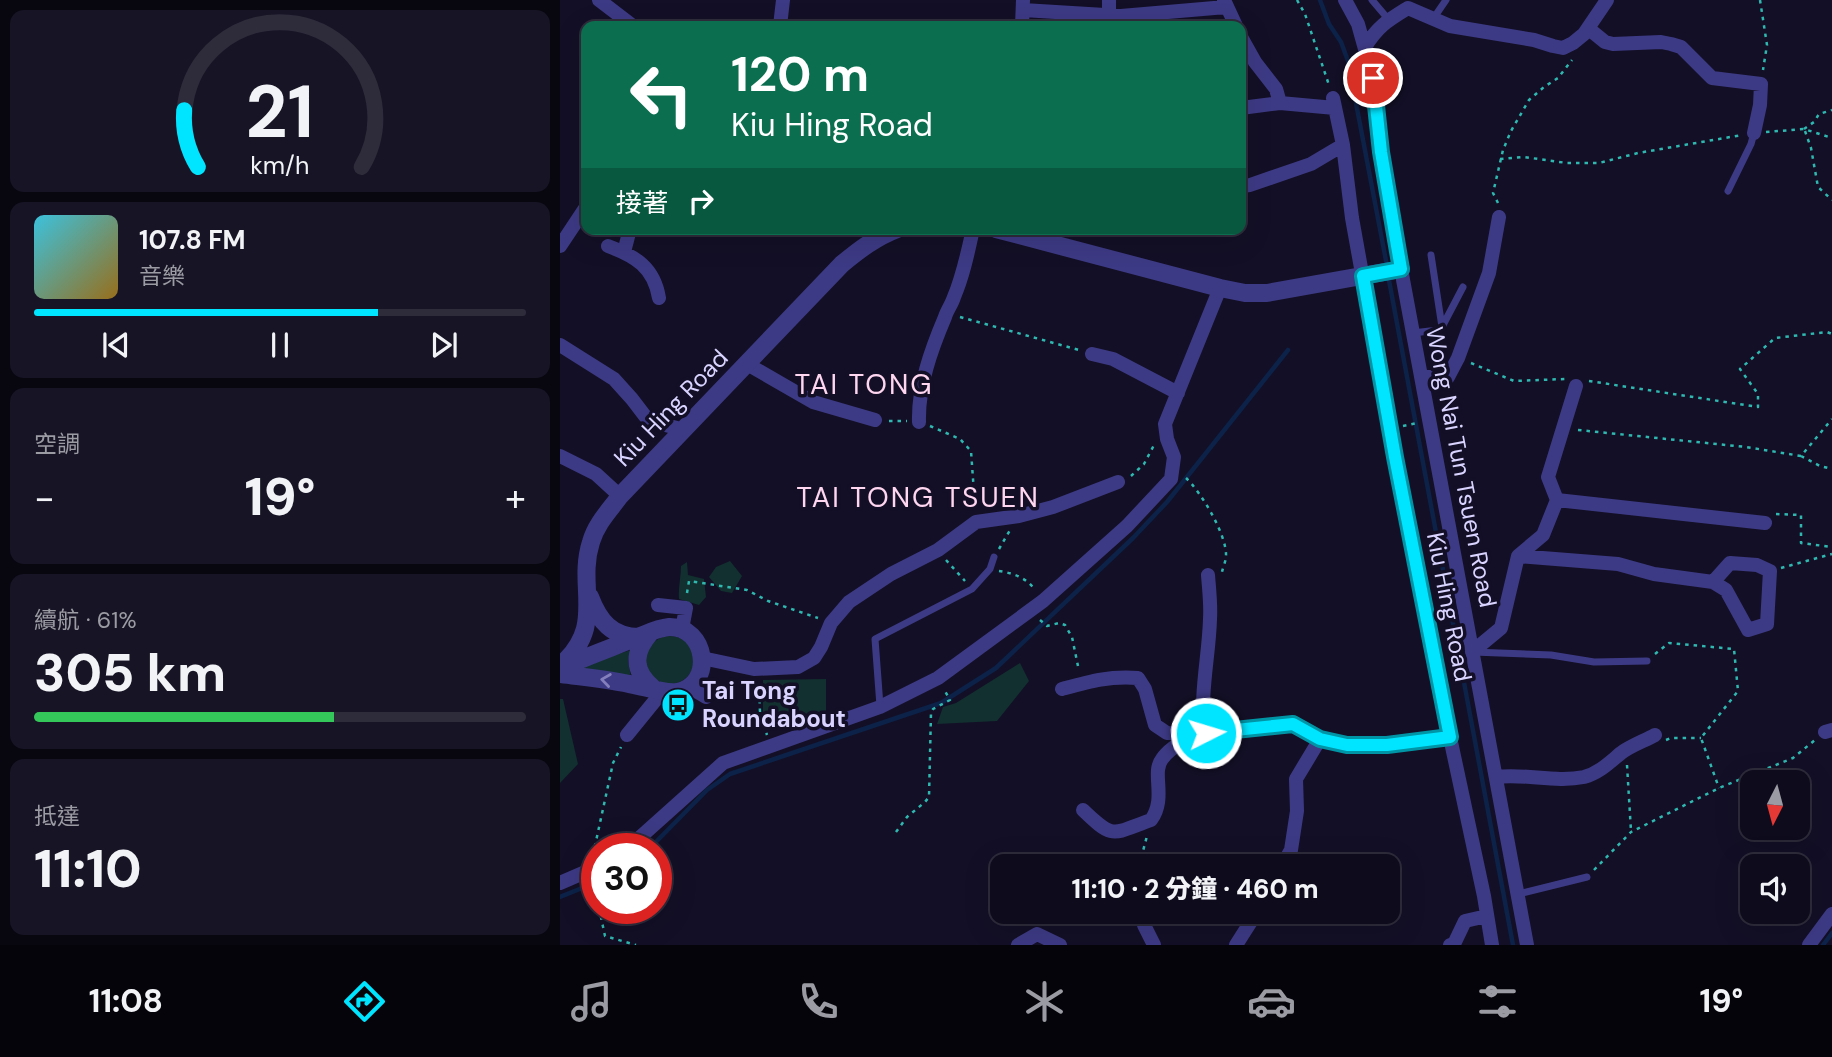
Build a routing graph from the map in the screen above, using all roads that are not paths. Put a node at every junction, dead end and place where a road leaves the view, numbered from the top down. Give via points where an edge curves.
1 (599, 0) edge
2 (783, 0) edge
3 (1109, 0) edge
4 (1345, 0) edge
5 (1372, 0) edge
6 (1446, 0) edge
7 (1606, 0) edge
8 (1225, 3) edge
9 (1023, 5) edge
10 (1056, 6) edge
11 (1165, 6) edge
12 (1109, 16) junction
13 (1433, 19) junction
14 (1389, 20) junction
15 (626, 21) edge
16 (781, 21) edge
17 (1234, 21) edge
18 (1589, 29) junction
19 (1246, 46) edge
20 (1365, 47) junction
21 (1280, 103) junction
22 (1246, 107) edge
23 (1754, 133) joint
24 (1343, 145) junction
25 (1246, 185) edge
26 (1728, 191) dead end
27 (581, 214) edge
28 (1499, 217) road end
29 (628, 235) edge
30 (879, 235) edge
31 (972, 235) edge
32 (1019, 235) edge
33 (560, 246) edge
34 (608, 246) dead end
35 (624, 252) junction
36 (1431, 255) dead end
37 (1401, 269) junction
38 (1363, 276) junction
39 (1463, 287) dead end
40 (1220, 288) junction
41 (659, 298) dead end
42 (1442, 327) junction
43 (1413, 333) junction
44 (560, 345) edge
45 (1092, 354) road end
46 (747, 365) junction
47 (1421, 377) junction
48 (1573, 382) road end
49 (1178, 393) junction
50 (875, 420) road end
51 (919, 422) road end
52 (684, 430) junction
53 (560, 456) edge
54 (1118, 482) road end
55 (620, 496) junction
56 (1557, 500) junction
57 (1765, 523) road end
58 (1518, 556) junction
59 (994, 557) road end
60 (1208, 579) road end
61 (1713, 582) junction
62 (589, 594) junction
63 (658, 605) dead end
64 (682, 629) junction
65 (645, 634) junction
66 (1472, 652) junction
67 (702, 657) junction
68 (1647, 661) road end
69 (560, 667) edge
70 (560, 674) edge
71 (689, 687) junction
72 (1062, 689) dead end
73 (657, 690) junction
74 (706, 696) dead end
75 (880, 707) junction
76 (1200, 734) junction
77 (627, 735) road end
78 (1655, 736) dead end
79 (1450, 737) junction
80 (1320, 739) junction
81 (1496, 777) junction
82 (1083, 810) dead end
83 (645, 833) edge
84 (1290, 854) edge
85 (581, 873) edge
86 (1587, 877) road end
87 (560, 883) edge
88 (1517, 894) junction
89 (1832, 914) edge
90 (1487, 916) junction
91 (1249, 924) edge
92 (1144, 925) dead end
93 (1018, 945) edge
94 (1060, 945) edge
95 (1154, 945) edge
96 (1236, 945) edge
97 (1450, 945) edge
98 (1492, 945) edge
99 (1527, 945) edge
100 (1809, 945) edge

1 - 15 street
2 - 16 street
3 - 12 street
4 - 20 street, Wong Nai Tun Tsuen Road
5 - 14 lane
6 - 13 lane
7 - 18 street
8 - 11 street
8 - 17 street
9 - 10 street
10 - 12 street
11 - 12 street
13 - 14 street via 1408,8
13 - 18 street via 1558,48 1578,40
14 - 20 street
18 - 23 street via 1614,44 1661,42 1681,47 1712,78 1761,84
19 - 21 street via 1276,89
20 - 37 street, Wong Nai Tun Tsuen Road
21 - 22 street
21 - 24 street, Kiu Hing Road via 1334,103
23 - 26 lane
24 - 25 street via 1311,164
24 - 38 street, Kiu Hing Road
27 - 33 street
28 - 47 street via 1489,273 1458,358 1448,377
29 - 35 street
30 - 46 street, Kiu Hing Road via 842,264
31 - 51 street via 954,299 931,352
32 - 40 street
34 - 35 street
35 - 41 street via 646,268
36 - 42 lane
37 - 38 street
37 - 43 street, Wong Nai Tun Tsuen Road
38 - 40 street via 1267,293
38 - 79 street, Kiu Hing Road
39 - 42 lane
40 - 49 street
42 - 43 lane
43 - 47 street, Wong Nai Tun Tsuen Road
44 - 52 street via 614,379 645,416
45 - 49 street via 1113,359
46 - 50 street via 813,402
46 - 52 street, Kiu Hing Road
47 - 66 street, Wong Nai Tun Tsuen Road
48 - 56 street via 1548,477
49 - 75 street via 1166,424 1174,457 1171,479 1127,526 1043,601 939,678
52 - 55 street, Kiu Hing Road
53 - 55 street via 596,474
54 - 67 street via 1053,508 976,522 849,602 831,623 814,658 798,667 759,669
55 - 62 street, Kiu Hing Road via 590,544
56 - 57 street
56 - 58 street via 1543,535
58 - 61 street via 1618,564
58 - 66 street via 1501,628
59 - 75 lane via 990,569 972,589 875,639
60 - 76 street via 1210,618
61 - 61 street via 1726,590 1748,630 1767,624 1770,571 1730,563
62 - 65 street via 604,624 622,635
62 - 69 street, Kiu Hing Road via 583,634
63 - 64 street via 686,608
64 - 65 street
64 - 67 street via 698,643
65 - 69 street
65 - 73 street via 638,651 639,672
66 - 68 lane via 1594,662
66 - 81 street, Wong Nai Tun Tsuen Road
67 - 71 street via 700,672
73 -> 70 street
71 - 73 street via 673,693
71 - 74 street
72 - 76 street via 1115,677 1138,678 1155,724 1167,733
73 - 77 street
75 - 83 street via 723,763
76 - 80 street via 1293,724
76 - 82 street via 1164,755 1159,763 1160,802 1151,820 1116,832 1102,828
78 - 81 street via 1586,776
79 - 80 street via 1387,745 1347,745
79 - 90 street, Kiu Hing Road
80 - 84 street via 1296,779 1297,811
81 - 88 street, Wong Nai Tun Tsuen Road
85 - 87 street
86 - 88 lane
88 - 99 street, Wong Nai Tun Tsuen Road
89 - 100 street
90 - 97 street via 1465,921
90 - 98 street, Kiu Hing Road
91 - 96 street
92 - 95 street
93 - 94 street via 1037,934

